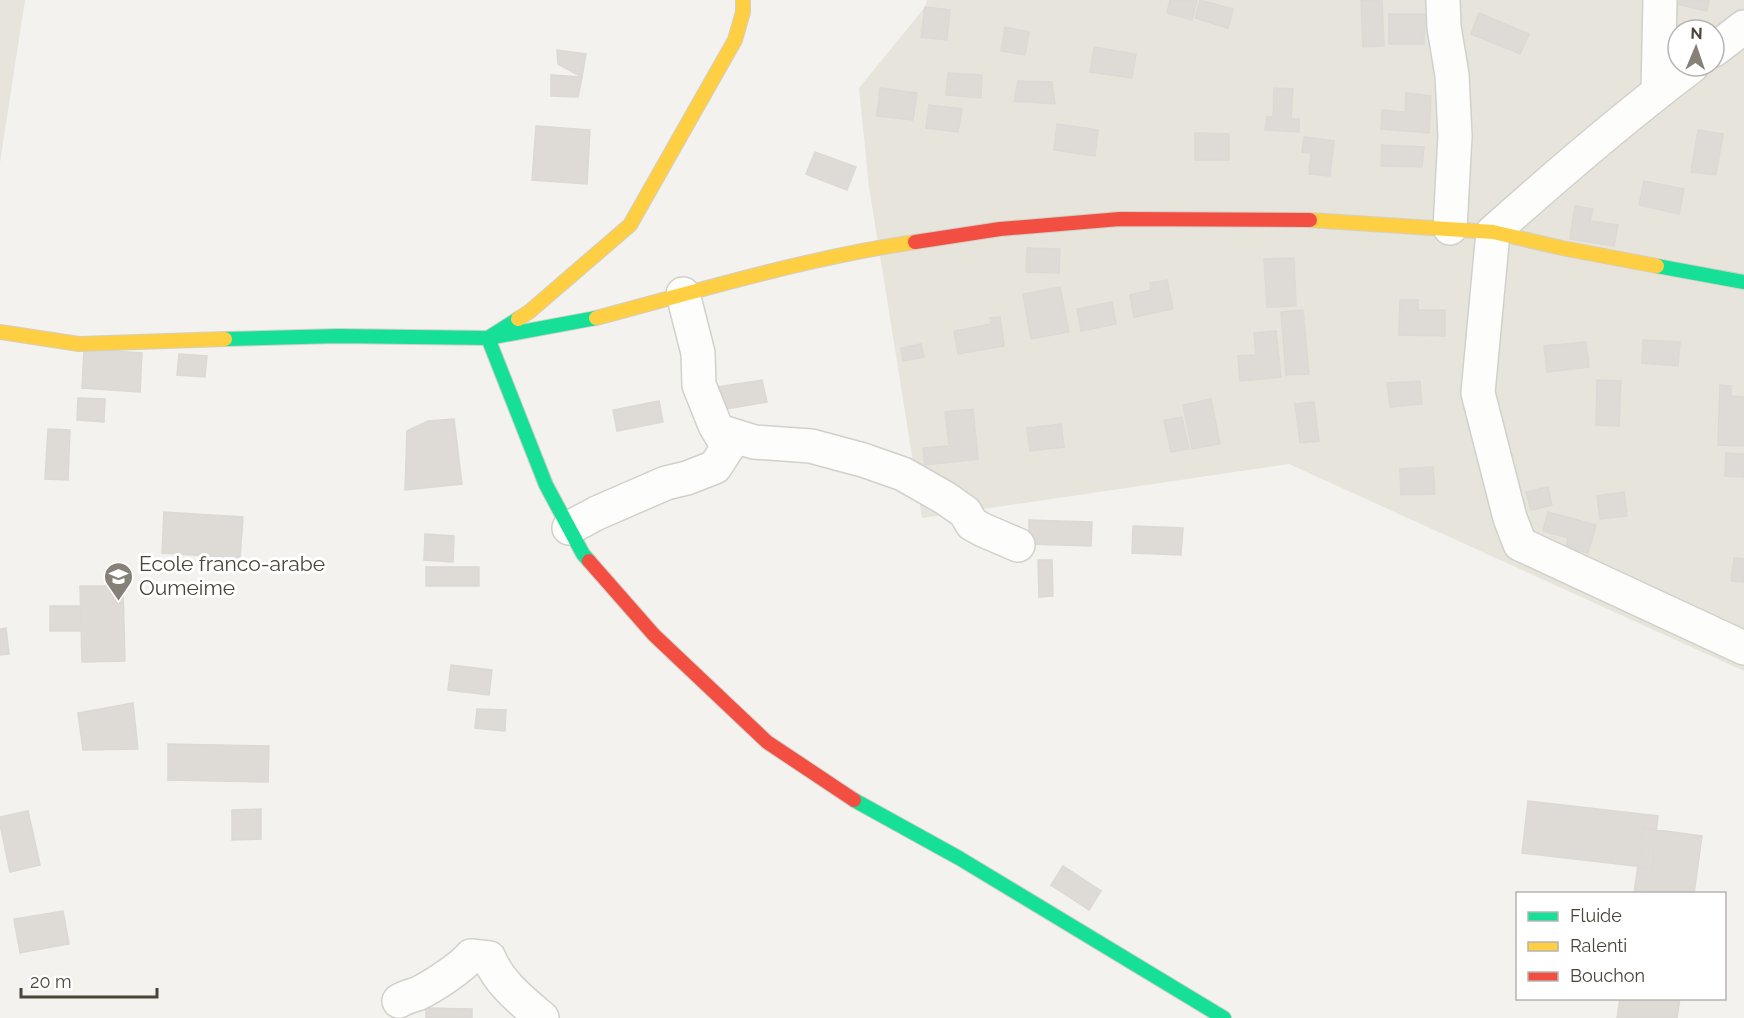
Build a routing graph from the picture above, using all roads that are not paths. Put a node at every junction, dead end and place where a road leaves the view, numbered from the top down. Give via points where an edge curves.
1 (743, 0) edge
2 (1443, 0) edge
3 (1659, 0) edge
4 (1744, 27) edge
5 (1726, 41) edge
6 (1676, 78) edge
7 (1658, 92) junction
8 (1450, 228) junction
9 (1493, 232) junction
10 (1744, 282) edge
11 (683, 294) junction
12 (0, 332) edge
13 (488, 338) junction
14 (719, 431) junction
15 (569, 528) junction
16 (1018, 545) dead end
17 (1744, 648) edge
18 (399, 1001) dead end
19 (542, 1018) edge
20 (1224, 1018) edge

1 - 13 street via 735,40 630,225 529,312
2 - 8 street via 1455,136
3 - 7 street
4 - 5 street
6 - 7 street
7 - 9 street via 1574,159
8 - 9 street
8 - 11 street via 1316,220 1120,219 1006,229 865,249
9 - 10 street
9 - 17 street via 1478,393 1520,544
11 - 13 street via 592,319
11 - 14 street via 698,352 699,385
12 - 13 street via 79,344 338,336
13 - 15 street via 546,485
14 - 15 street via 728,447 715,467 659,486
14 - 16 street via 754,442 811,446 903,474 965,512 972,524
15 - 20 street via 583,554 654,635 767,742 866,808 959,858
18 - 19 street via 465,964 471,956 489,958 520,1001

